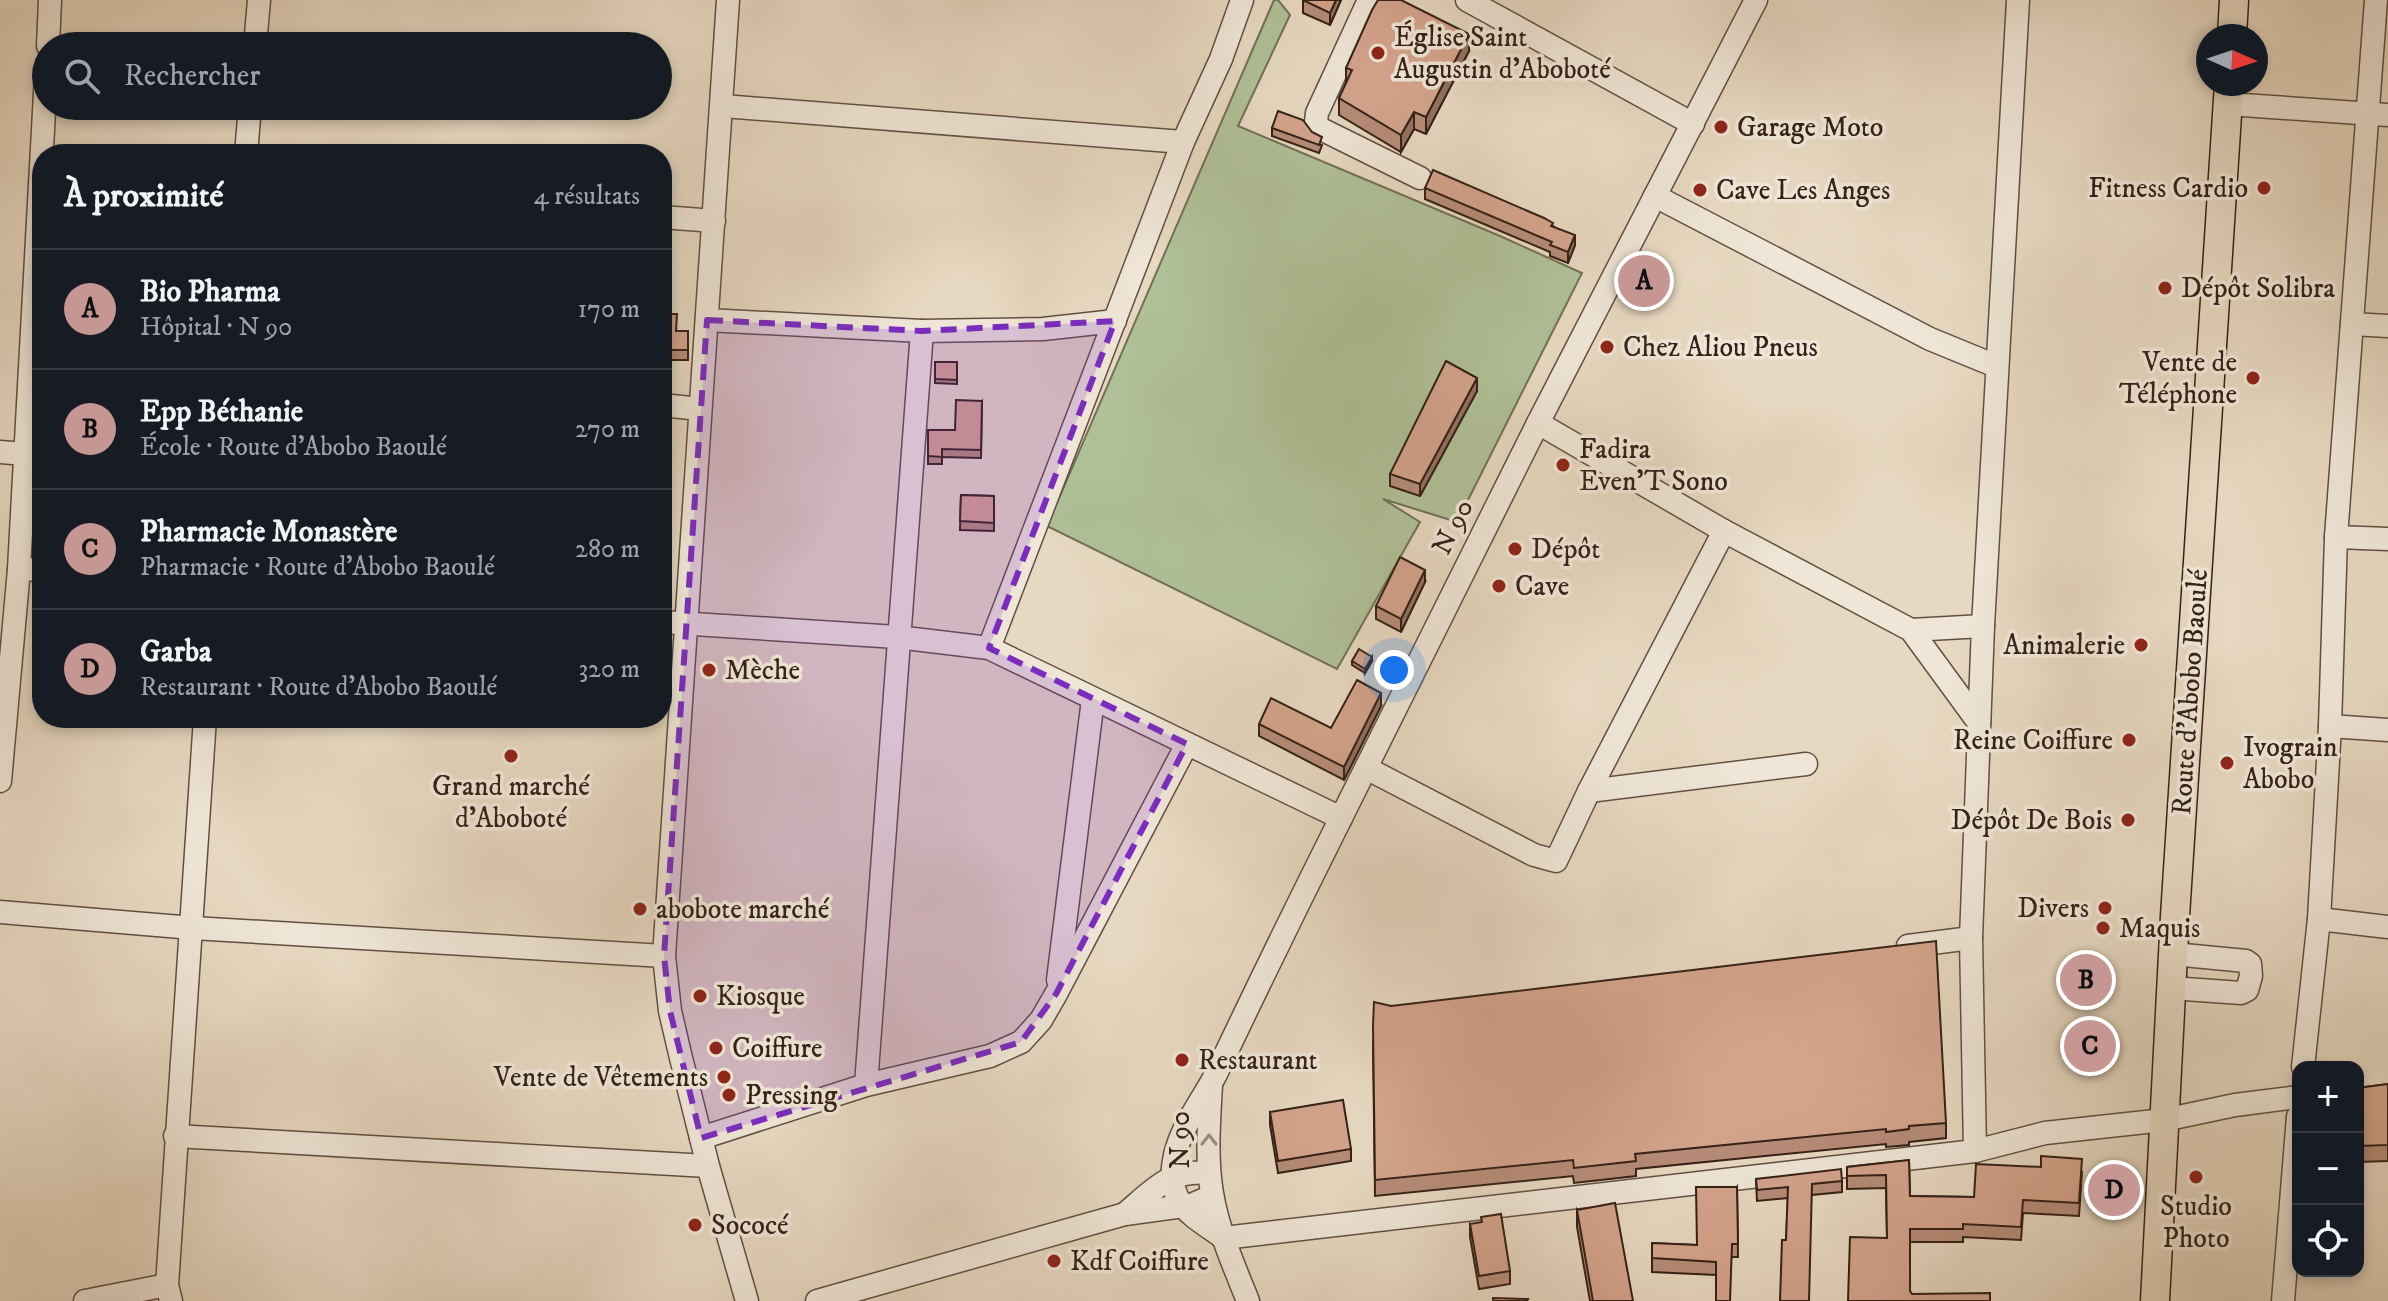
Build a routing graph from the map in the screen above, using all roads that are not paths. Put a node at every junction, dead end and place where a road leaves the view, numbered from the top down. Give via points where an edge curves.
1 (50, 0) edge
2 (259, 0) edge
3 (728, 0) edge
4 (1242, 0) edge
5 (1369, 0) edge
6 (1467, 0) edge
7 (1756, 0) edge
8 (2018, 0) edge
9 (2234, 0) edge
10 (2376, 0) edge
11 (2233, 24) edge
12 (49, 32) edge
13 (256, 32) edge
14 (2228, 96) edge
15 (2243, 96) edge
16 (723, 106) junction
17 (2378, 114) edge
18 (44, 120) edge
19 (249, 120) edge
20 (1693, 124) junction
21 (1183, 142) junction
22 (42, 144) edge
23 (247, 144) edge
24 (1420, 178) dead end
25 (1655, 196) junction
26 (672, 218) edge
27 (714, 221) junction
28 (707, 320) junction
29 (1115, 321) junction
30 (2352, 324) junction
31 (2388, 326) edge
32 (32, 328) edge
33 (922, 331) junction
34 (1996, 366) junction
35 (672, 406) edge
36 (700, 409) junction
37 (1538, 423) junction
38 (0, 452) edge
39 (25, 454) junction
40 (1724, 531) junction
41 (2336, 537) junction
42 (2388, 539) edge
43 (19, 569) junction
44 (32, 570) edge
45 (673, 622) edge
46 (1983, 626) junction
47 (1911, 630) junction
48 (897, 637) junction
49 (989, 648) junction
50 (672, 659) edge
51 (1093, 699) junction
52 (1979, 723) junction
53 (2330, 726) junction
54 (204, 728) edge
55 (670, 728) edge
56 (2388, 730) edge
57 (1187, 744) junction
58 (1806, 764) dead end
59 (1366, 768) junction
60 (0, 781) edge
61 (1589, 791) junction
62 (1341, 818) junction
63 (0, 912) edge
64 (2319, 919) junction
65 (2388, 927) edge
66 (193, 928) junction
67 (1971, 938) junction
68 (1892, 948) edge
69 (2173, 954) junction
70 (664, 956) junction
71 (2171, 988) junction
72 (1056, 994) junction
73 (2304, 1061) edge
74 (1211, 1084) junction
75 (866, 1085) junction
76 (2292, 1098) edge
77 (2164, 1120) junction
78 (2297, 1133) edge
79 (175, 1136) junction
80 (701, 1138) junction
81 (1975, 1151) junction
82 (708, 1166) junction
83 (1209, 1173) junction
84 (1173, 1176) junction
85 (1212, 1196) junction
86 (1181, 1206) junction
87 (1125, 1214) junction
88 (1224, 1238) junction
89 (169, 1293) edge
90 (85, 1301) edge
91 (747, 1301) edge
92 (817, 1301) edge
93 (1248, 1301) edge
94 (2155, 1301) edge
95 (2283, 1301) edge

1 - 12 street
2 - 13 street
3 - 16 street
4 - 21 street
5 - 24 street via 1316,122
6 - 20 street
7 - 20 street, N 90
8 - 34 street
9 - 11 main road
10 - 17 street
14 - 69 main road, Route d'Abobo Baoulé
15 - 17 street
16 - 21 street
16 - 27 street
17 - 30 street
18 - 22 street
19 - 23 street
20 - 25 street, N 90
21 - 29 street
25 - 34 street via 1930,339
25 - 37 street, N 90
26 - 27 street
27 - 28 street
28 - 33 street
28 - 36 street
29 - 33 street via 1043,329
29 - 49 street
30 - 31 street
30 - 41 street
32 - 39 street
33 - 48 street
34 - 46 street
35 - 36 street
36 - 45 street
37 - 40 street
37 - 59 street, N 90
38 - 39 street
39 - 43 street
40 - 47 street
40 - 61 street
41 - 42 street
41 - 53 street
43 - 44 street
43 - 60 street
45 - 48 street
45 - 50 street
46 - 47 street
46 - 52 street
47 - 52 street
48 - 49 street
48 - 75 street
49 - 51 street
51 - 57 street
51 - 72 street
52 - 67 street
53 - 56 street
53 - 64 street
54 - 66 street
55 - 70 street
57 - 62 street
57 - 72 street
58 - 61 street
59 - 61 street via 1534,855 1556,861
59 - 62 street, N 90
62 - 74 street, N 90
63 - 66 street
64 - 65 street
64 - 73 street
66 - 70 street
66 - 79 street
67 - 68 street
67 - 81 street
69 - 71 main road, Route d'Abobo Baoulé
69 - 71 street via 2246,961 2251,976 2245,993
70 - 80 street via 670,1011
71 - 77 main road, Route d'Abobo Baoulé
72 - 75 street via 1021,1042 990,1056
83 -> 74 street, N 90
74 - 84 street, N 90 via 1182,1135
75 - 80 street
76 - 77 street
77 - 81 street via 2045,1133
77 - 94 main road, Route d'Abobo Baoulé
78 - 95 street
79 - 82 street
79 - 89 street
80 - 82 street
81 - 88 street
82 - 91 street
83 - 84 street
83 - 85 street, N 90
84 - 86 street, N 90
84 - 87 street
85 - 86 street
85 - 88 street, N 90
86 - 87 street
86 - 88 street
87 - 92 street
88 - 93 street, N 90
89 - 90 street

